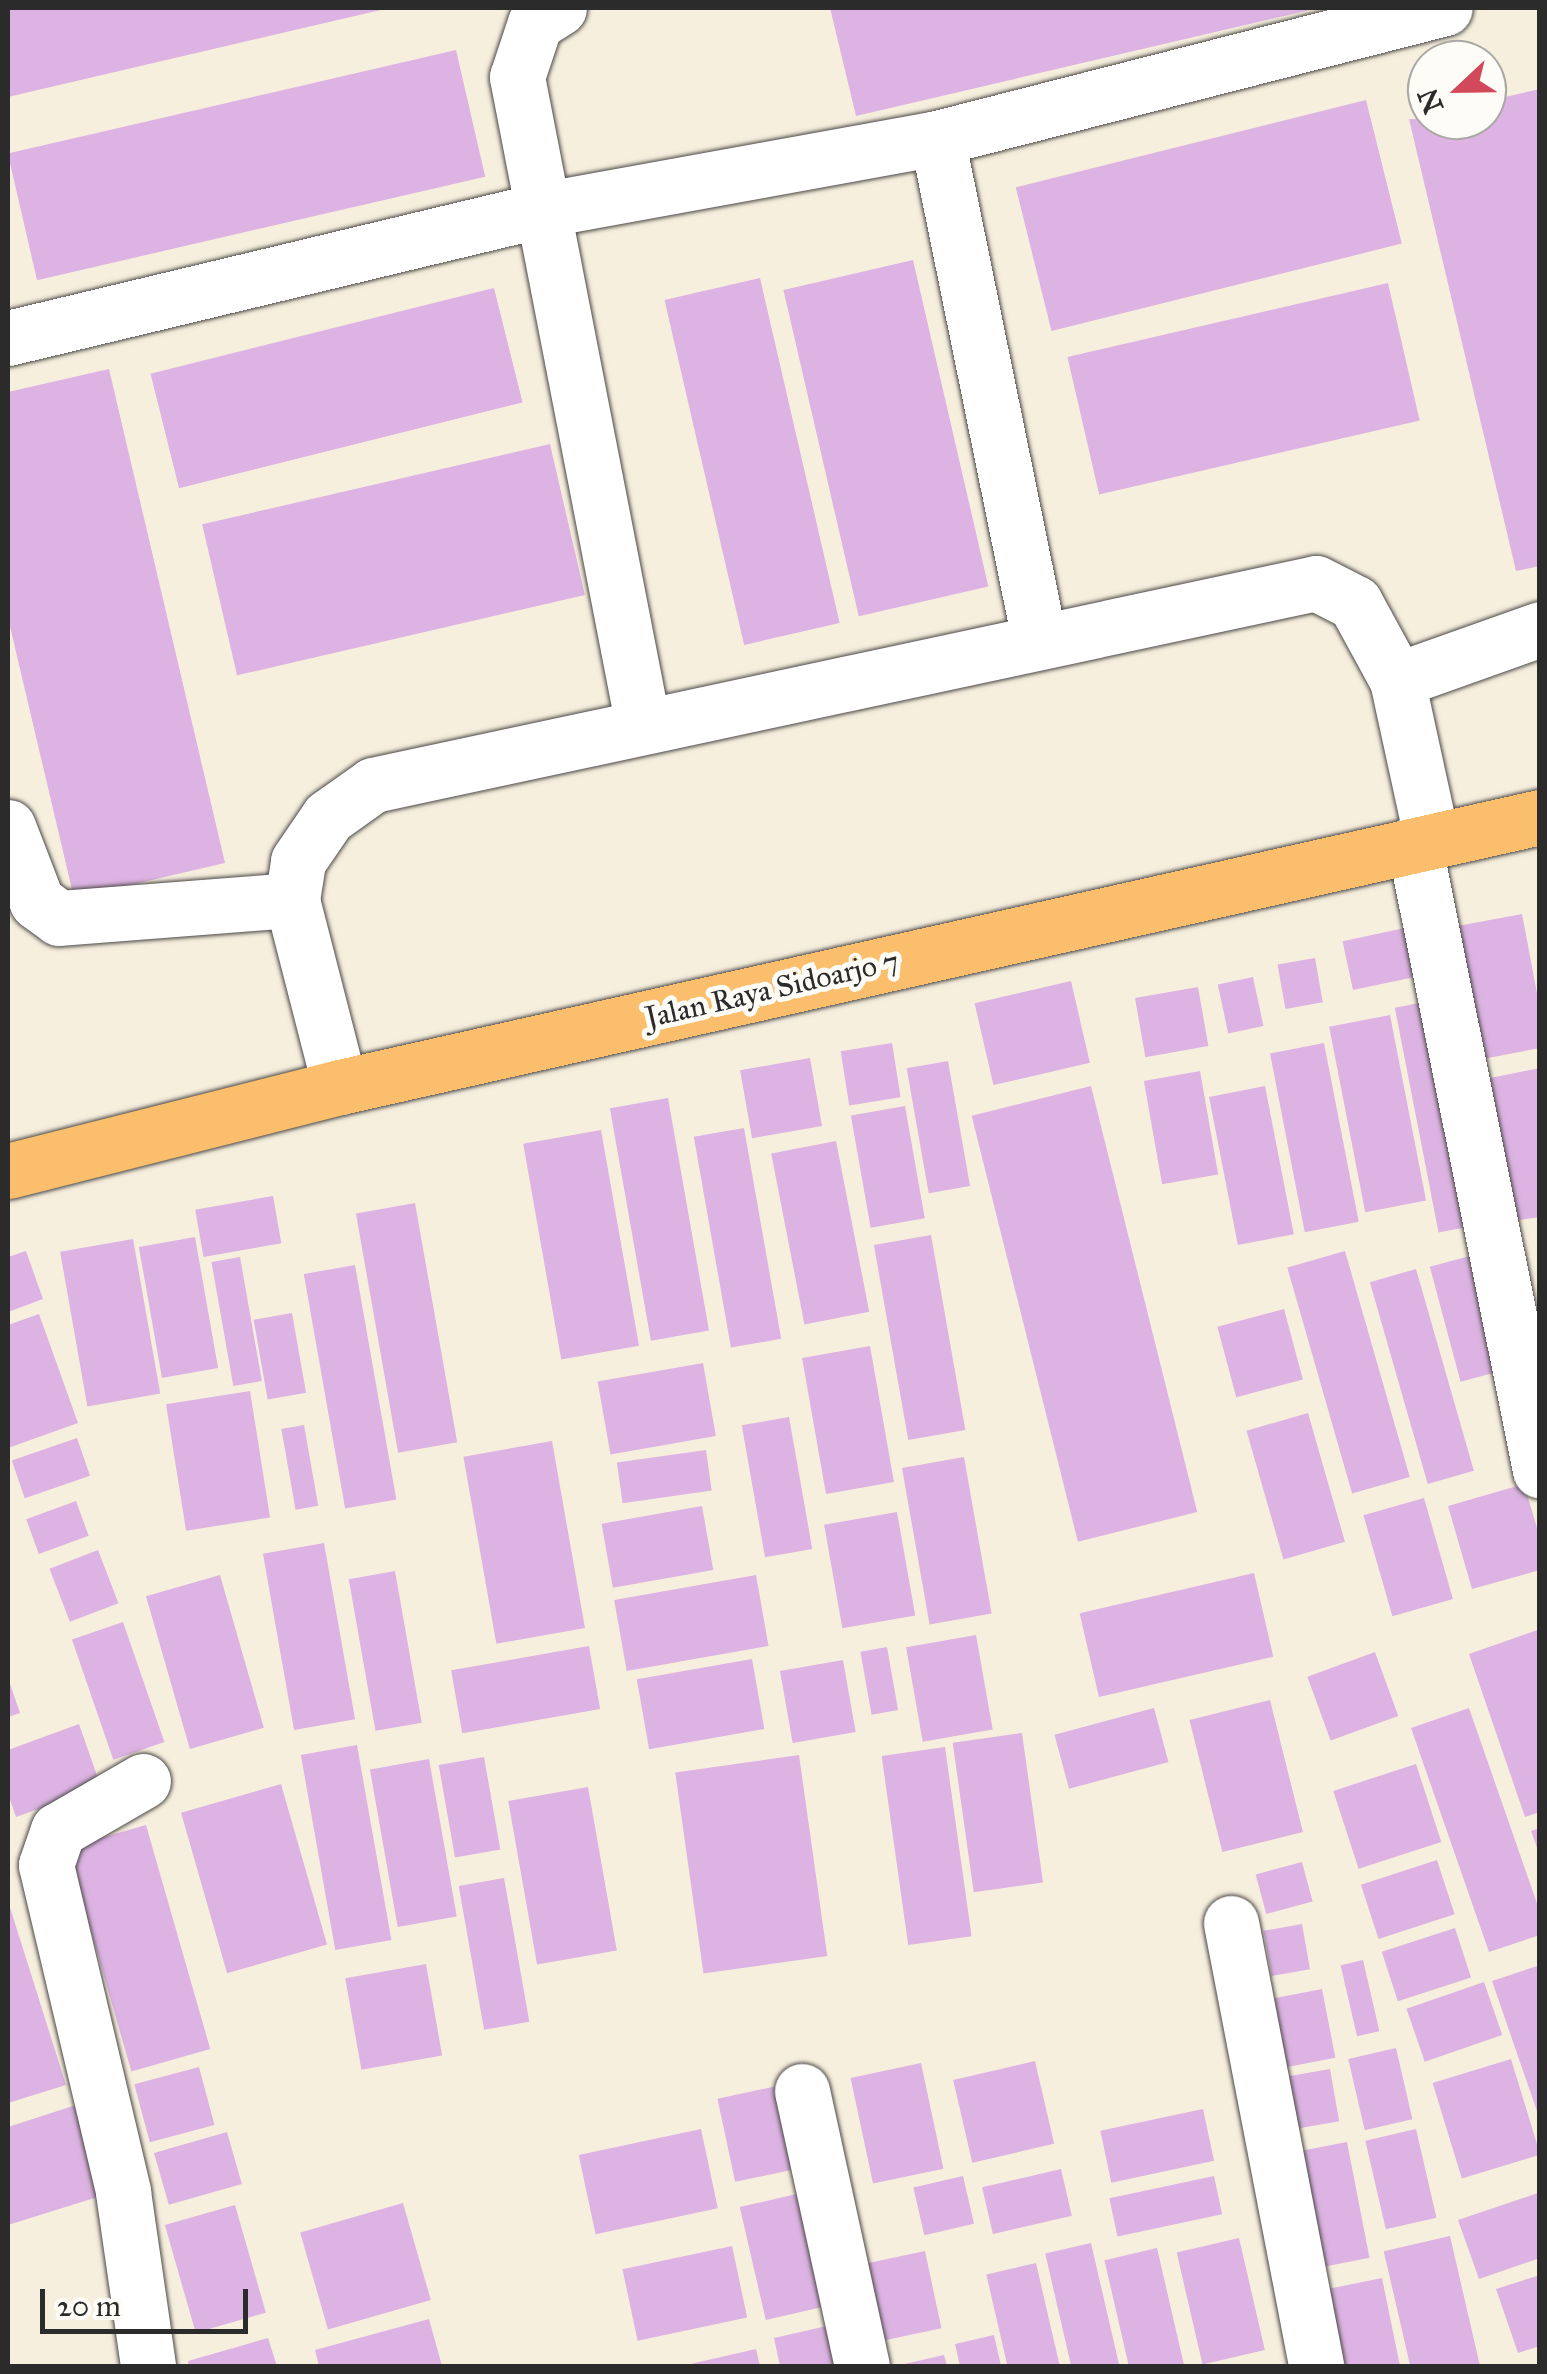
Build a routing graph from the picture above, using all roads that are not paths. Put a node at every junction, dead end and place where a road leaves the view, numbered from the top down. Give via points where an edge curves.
1 (559, 8) edge
2 (1442, 8) edge
3 (937, 138) junction
4 (542, 210) junction
5 (8, 338) edge
6 (1540, 630) edge
7 (1038, 639) junction
8 (1397, 680) junction
9 (643, 726) junction
10 (1540, 818) edge
11 (8, 827) edge
12 (1423, 842) junction
13 (292, 900) junction
14 (340, 1087) junction
15 (8, 1171) edge
16 (1540, 1470) edge
17 (143, 1781) dead end
18 (1232, 1924) dead end
19 (802, 2091) dead end
20 (148, 2366) edge
21 (862, 2366) edge
22 (1316, 2366) edge

1 - 4 street via 535,23 518,77
2 - 3 street
3 - 4 street
3 - 7 street
4 - 5 street
4 - 9 street
6 - 8 street
7 - 8 street via 1316,583 1355,603
7 - 9 street
8 - 12 street
9 - 13 street via 373,785 328,817 298,861
10 - 12 main road, Jalan Raya Sidoarjo 7
11 - 13 street via 38,902 59,918
12 - 14 main road, Jalan Raya Sidoarjo 7
12 - 16 street
13 - 14 street
14 - 15 main road, Jalan Raya Sidoarjo 7
17 - 20 street via 58,1830 46,1865 123,2192
18 - 22 street
19 - 21 street

